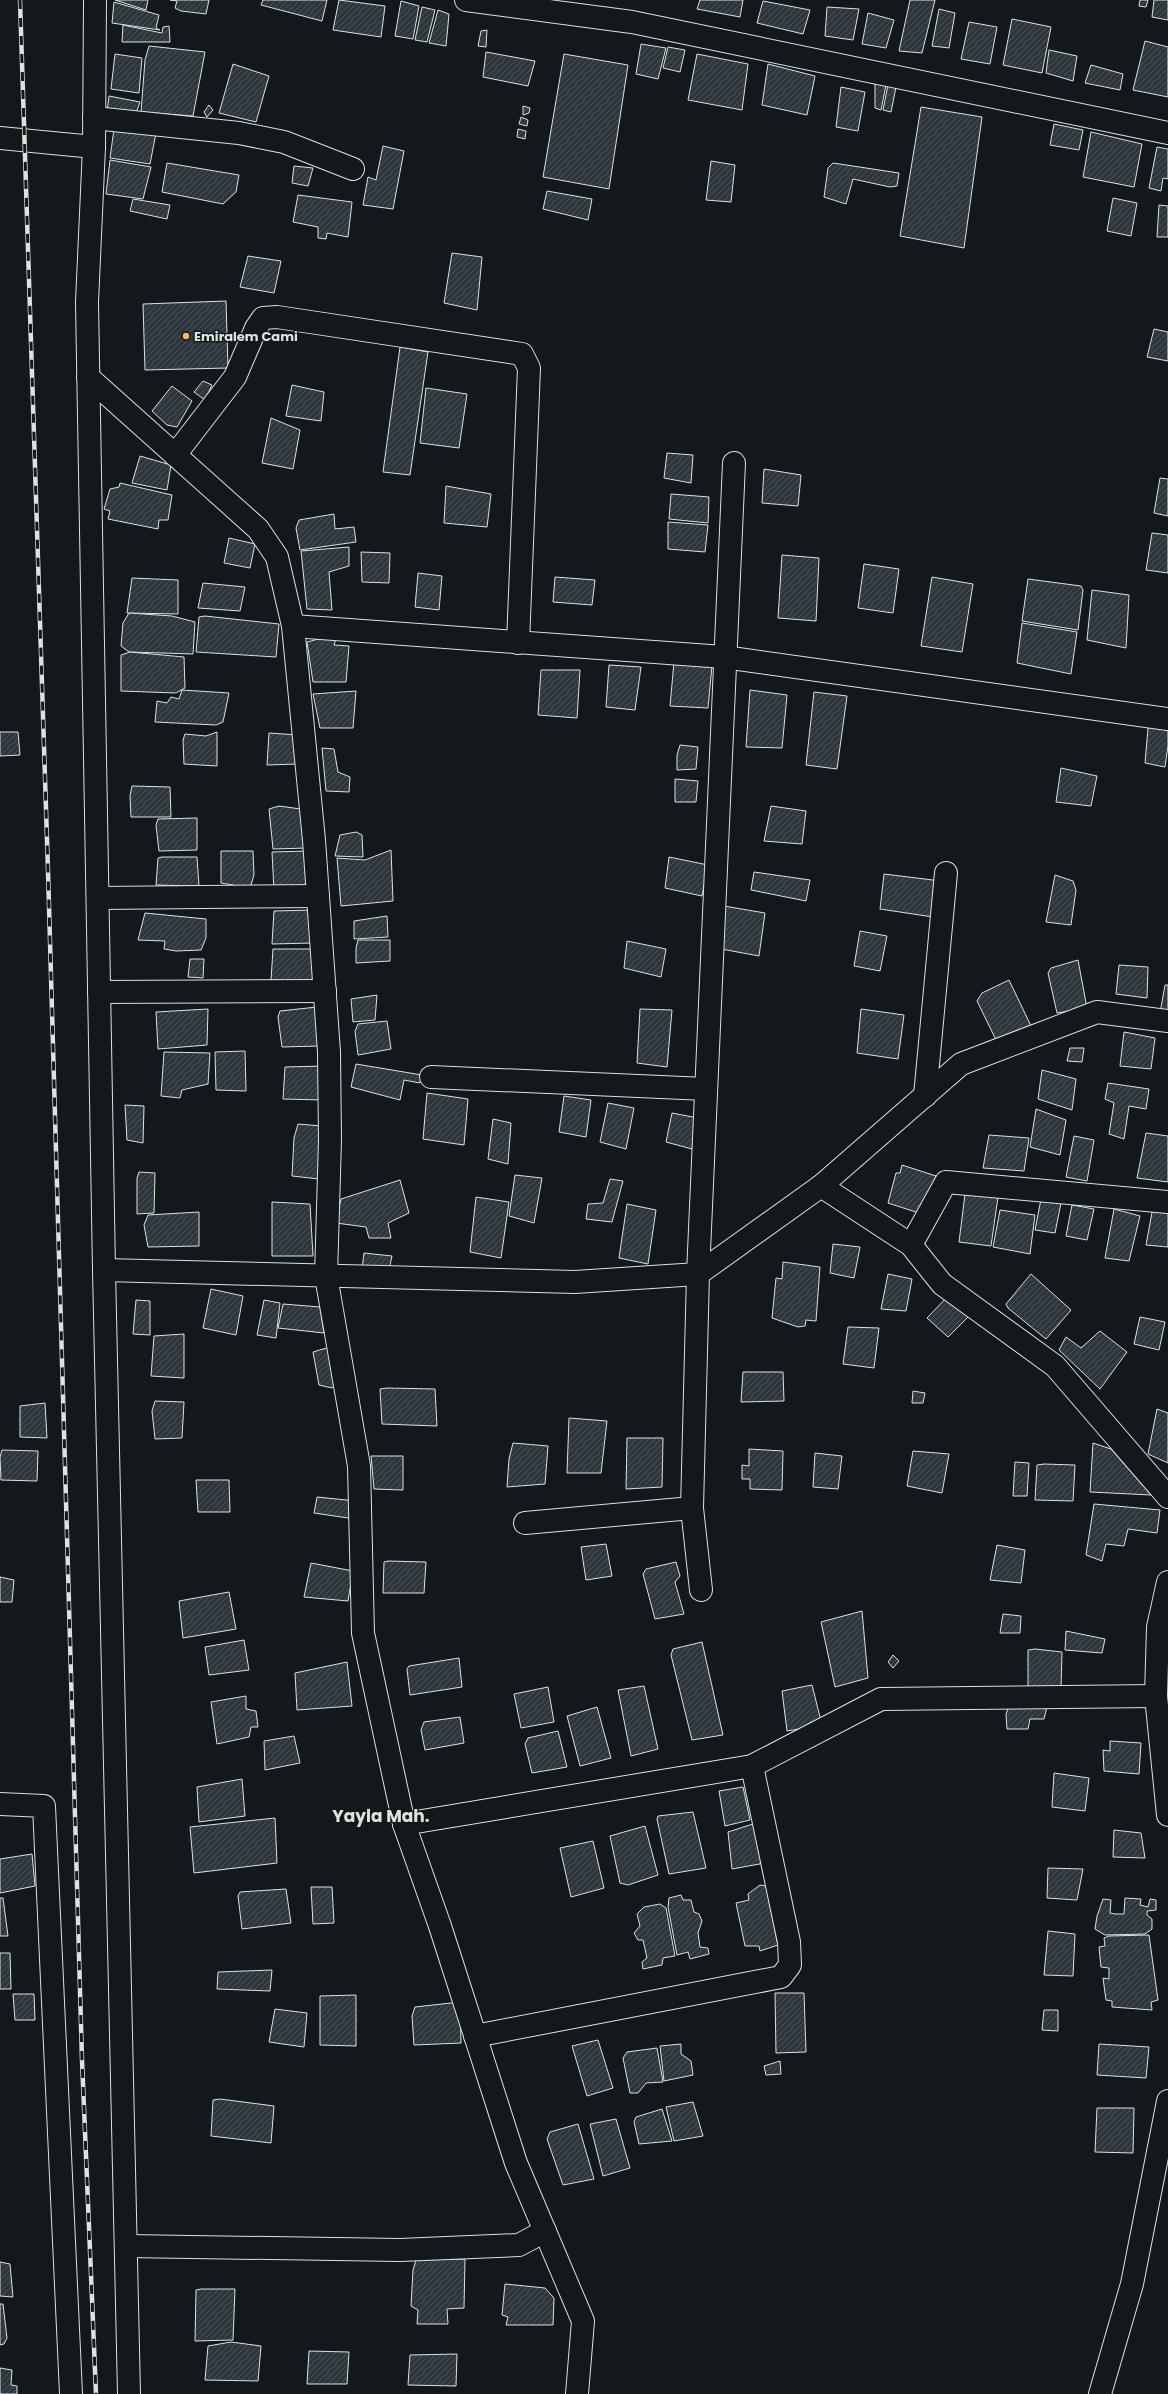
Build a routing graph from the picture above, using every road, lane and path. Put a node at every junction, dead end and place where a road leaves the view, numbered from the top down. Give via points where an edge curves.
1 (95, 0) edge
2 (466, 0) edge
3 (94, 118) junction
4 (1168, 133) edge
5 (0, 138) edge
6 (94, 147) junction
7 (353, 169) dead end
8 (88, 377) junction
9 (175, 455) junction
10 (734, 463) dead end
11 (293, 626) junction
12 (518, 643) junction
13 (724, 657) junction
14 (1168, 720) edge
15 (946, 873) dead end
16 (318, 896) junction
17 (98, 898) junction
18 (325, 991) junction
19 (99, 992) junction
20 (1168, 1021) edge
21 (431, 1077) dead end
22 (706, 1089) junction
23 (925, 1096) junction
24 (821, 1186) junction
25 (1168, 1202) edge
26 (910, 1245) junction
27 (104, 1270) junction
28 (698, 1274) junction
29 (326, 1276) junction
30 (1168, 1497) edge
31 (692, 1508) junction
32 (525, 1523) dead end
33 (1168, 1582) edge
34 (701, 1590) dead end
35 (1156, 1696) junction
36 (752, 1766) junction
37 (0, 1804) edge
38 (1168, 1815) edge
39 (404, 1824) junction
40 (475, 2036) junction
41 (1168, 2101) edge
42 (545, 2231) junction
43 (126, 2246) junction
44 (71, 2394) edge
45 (129, 2394) edge
46 (577, 2394) edge
47 (1100, 2394) edge

1 - 3 street
2 - 4 street via 632,22
3 - 6 street
3 - 7 street via 262,137 284,142
5 - 6 street
6 - 8 street via 87,302
8 - 9 street
8 - 17 street
9 - 11 street via 258,529 277,557
9 - 12 street via 234,377 263,318 285,318 522,354 529,368
10 - 13 street
11 - 12 street
11 - 16 street
12 - 13 street
13 - 14 street
13 - 22 street
15 - 23 street
16 - 17 street
16 - 18 street
17 - 19 street
18 - 19 street
18 - 29 street via 330,1140
19 - 27 street
20 - 23 street via 1096,1012 961,1064
21 - 22 street
22 - 28 street
23 - 24 street
24 - 26 street
24 - 28 street
25 - 26 street via 946,1182
26 - 30 street via 942,1284 1055,1366
27 - 29 street
27 - 43 street
28 - 29 street via 575,1282
28 - 31 street
29 - 39 street via 359,1466 363,1633
31 - 32 street
31 - 34 street
33 - 35 street via 1158,1627
35 - 36 street via 881,1699
35 - 38 street
36 - 39 street
36 - 40 street via 789,1942 790,1965 781,1977
37 - 44 street via 44,1806
39 - 40 street
40 - 42 street via 516,2164
41 - 47 street via 1132,2284
42 - 43 street via 519,2245 400,2250
42 - 46 street via 583,2321
43 - 45 street

